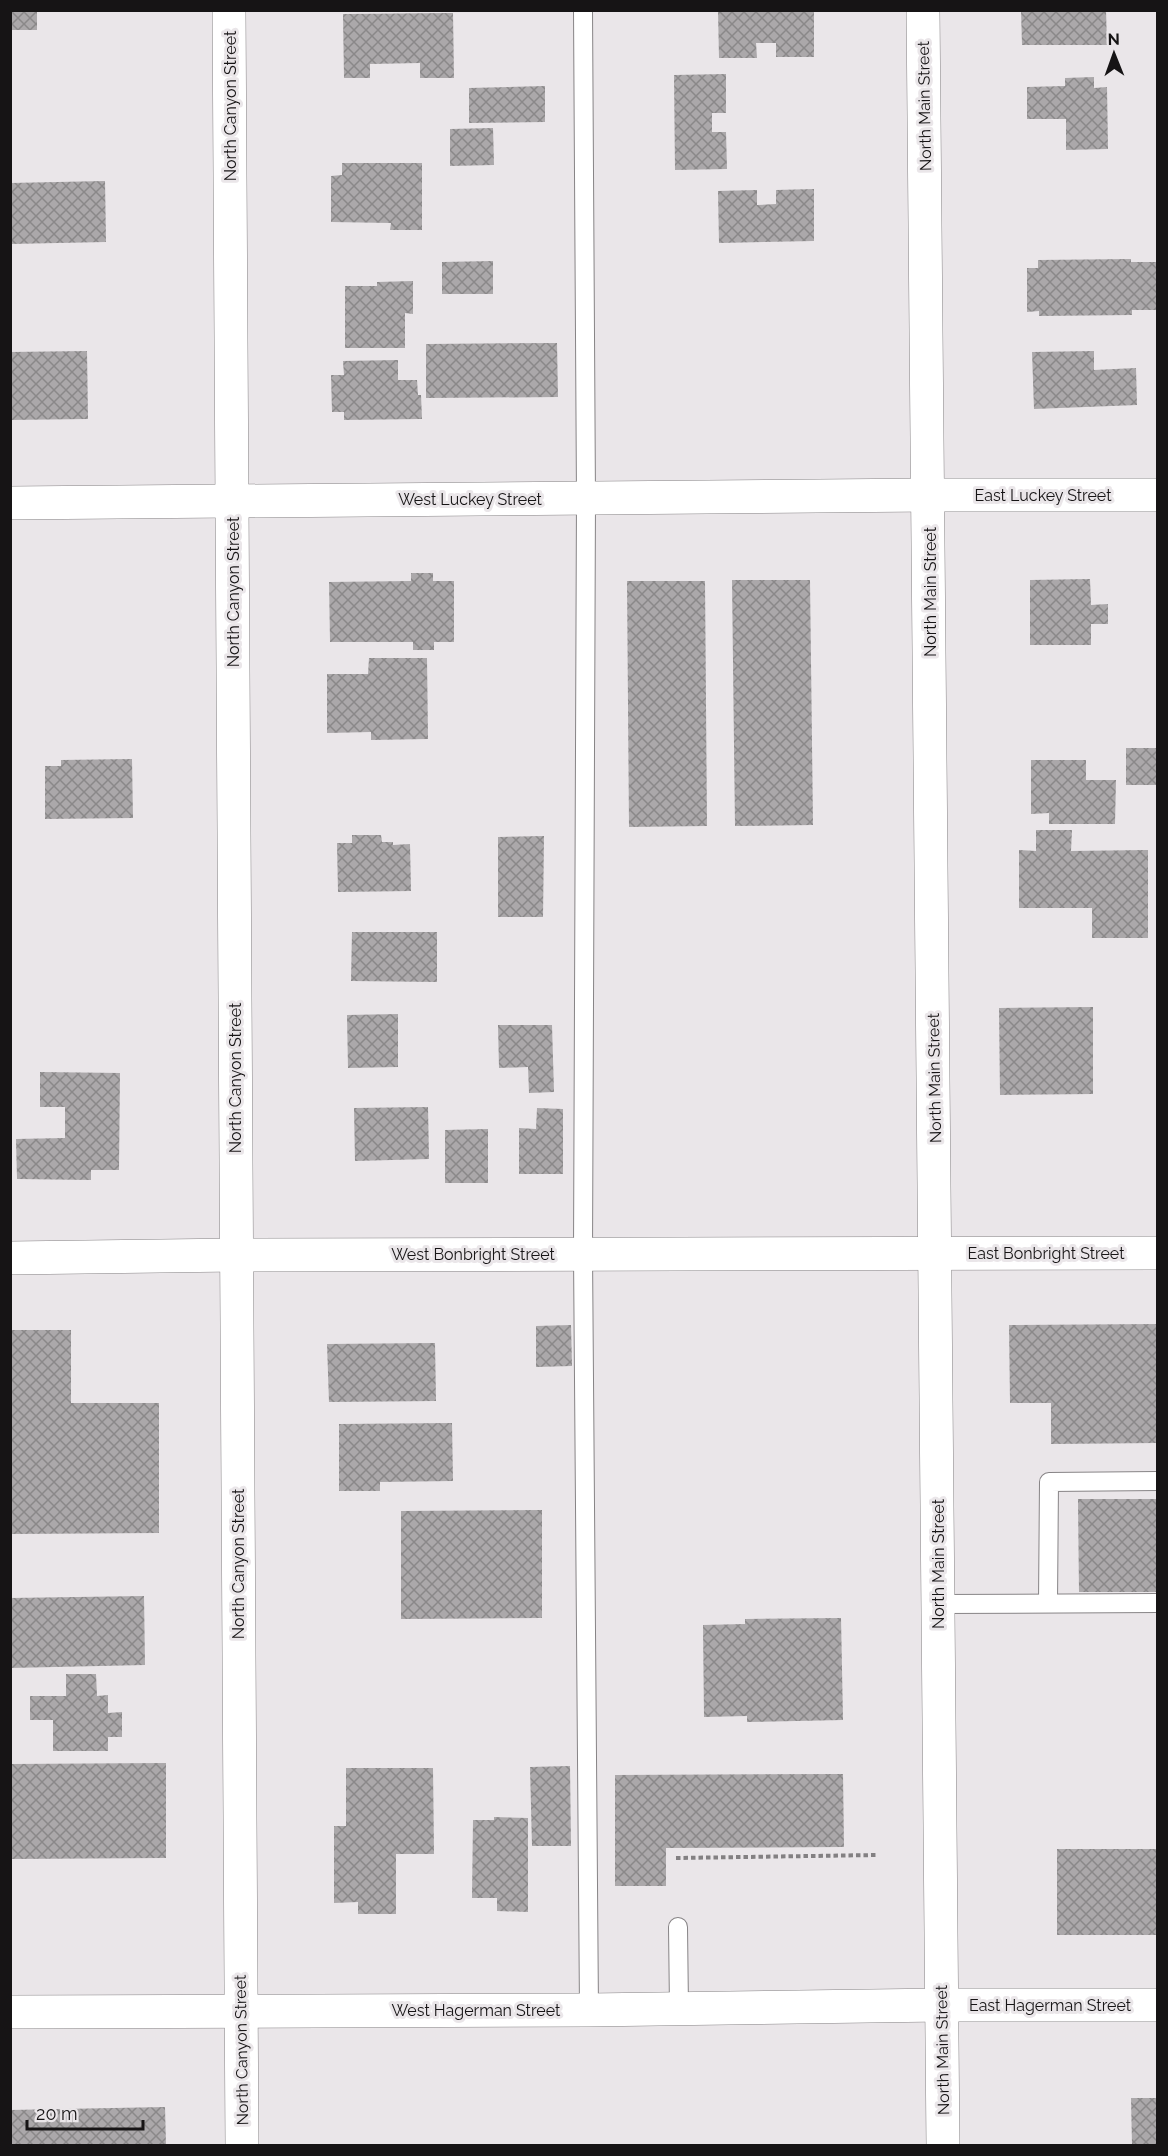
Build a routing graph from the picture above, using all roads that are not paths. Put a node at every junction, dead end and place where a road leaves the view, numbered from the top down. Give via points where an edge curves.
1 (229, 10) edge
2 (583, 10) edge
3 (923, 10) edge
4 (929, 495) junction
5 (1158, 495) edge
6 (586, 498) junction
7 (233, 500) junction
8 (10, 503) edge
9 (1158, 1252) edge
10 (936, 1253) junction
11 (582, 1254) junction
12 (236, 1255) junction
13 (10, 1258) edge
14 (1158, 1481) edge
15 (1048, 1603) junction
16 (1158, 1603) edge
17 (938, 1604) junction
18 (678, 1927) dead end
19 (942, 2005) junction
20 (1158, 2005) edge
21 (679, 2008) junction
22 (241, 2010) junction
23 (589, 2010) junction
24 (10, 2012) edge
25 (242, 2145) edge
26 (943, 2145) edge

1 - 7 street, North Canyon Street
2 - 6 lane
3 - 4 street, North Main Street
4 - 5 street, East Luckey Street
4 - 6 street, West Luckey Street
4 - 10 street, North Main Street
6 - 7 street, West Luckey Street
6 - 11 lane
7 - 8 street, West Luckey Street
7 - 12 street, North Canyon Street
9 - 10 street, East Bonbright Street
10 - 11 street, West Bonbright Street
10 - 17 street, North Main Street
11 - 12 street, West Bonbright Street
11 - 23 lane
12 - 13 street, West Bonbright Street
12 - 22 street, North Canyon Street
14 - 15 lane via 1049,1482
15 - 16 lane
15 - 17 lane
17 - 19 street, North Main Street
18 - 21 lane
19 - 20 street, East Hagerman Street
19 - 21 street, West Hagerman Street
19 - 26 street, North Main Street
21 - 23 street, West Hagerman Street
22 - 23 street, West Hagerman Street
22 - 24 street, West Hagerman Street
22 - 25 street, North Canyon Street

